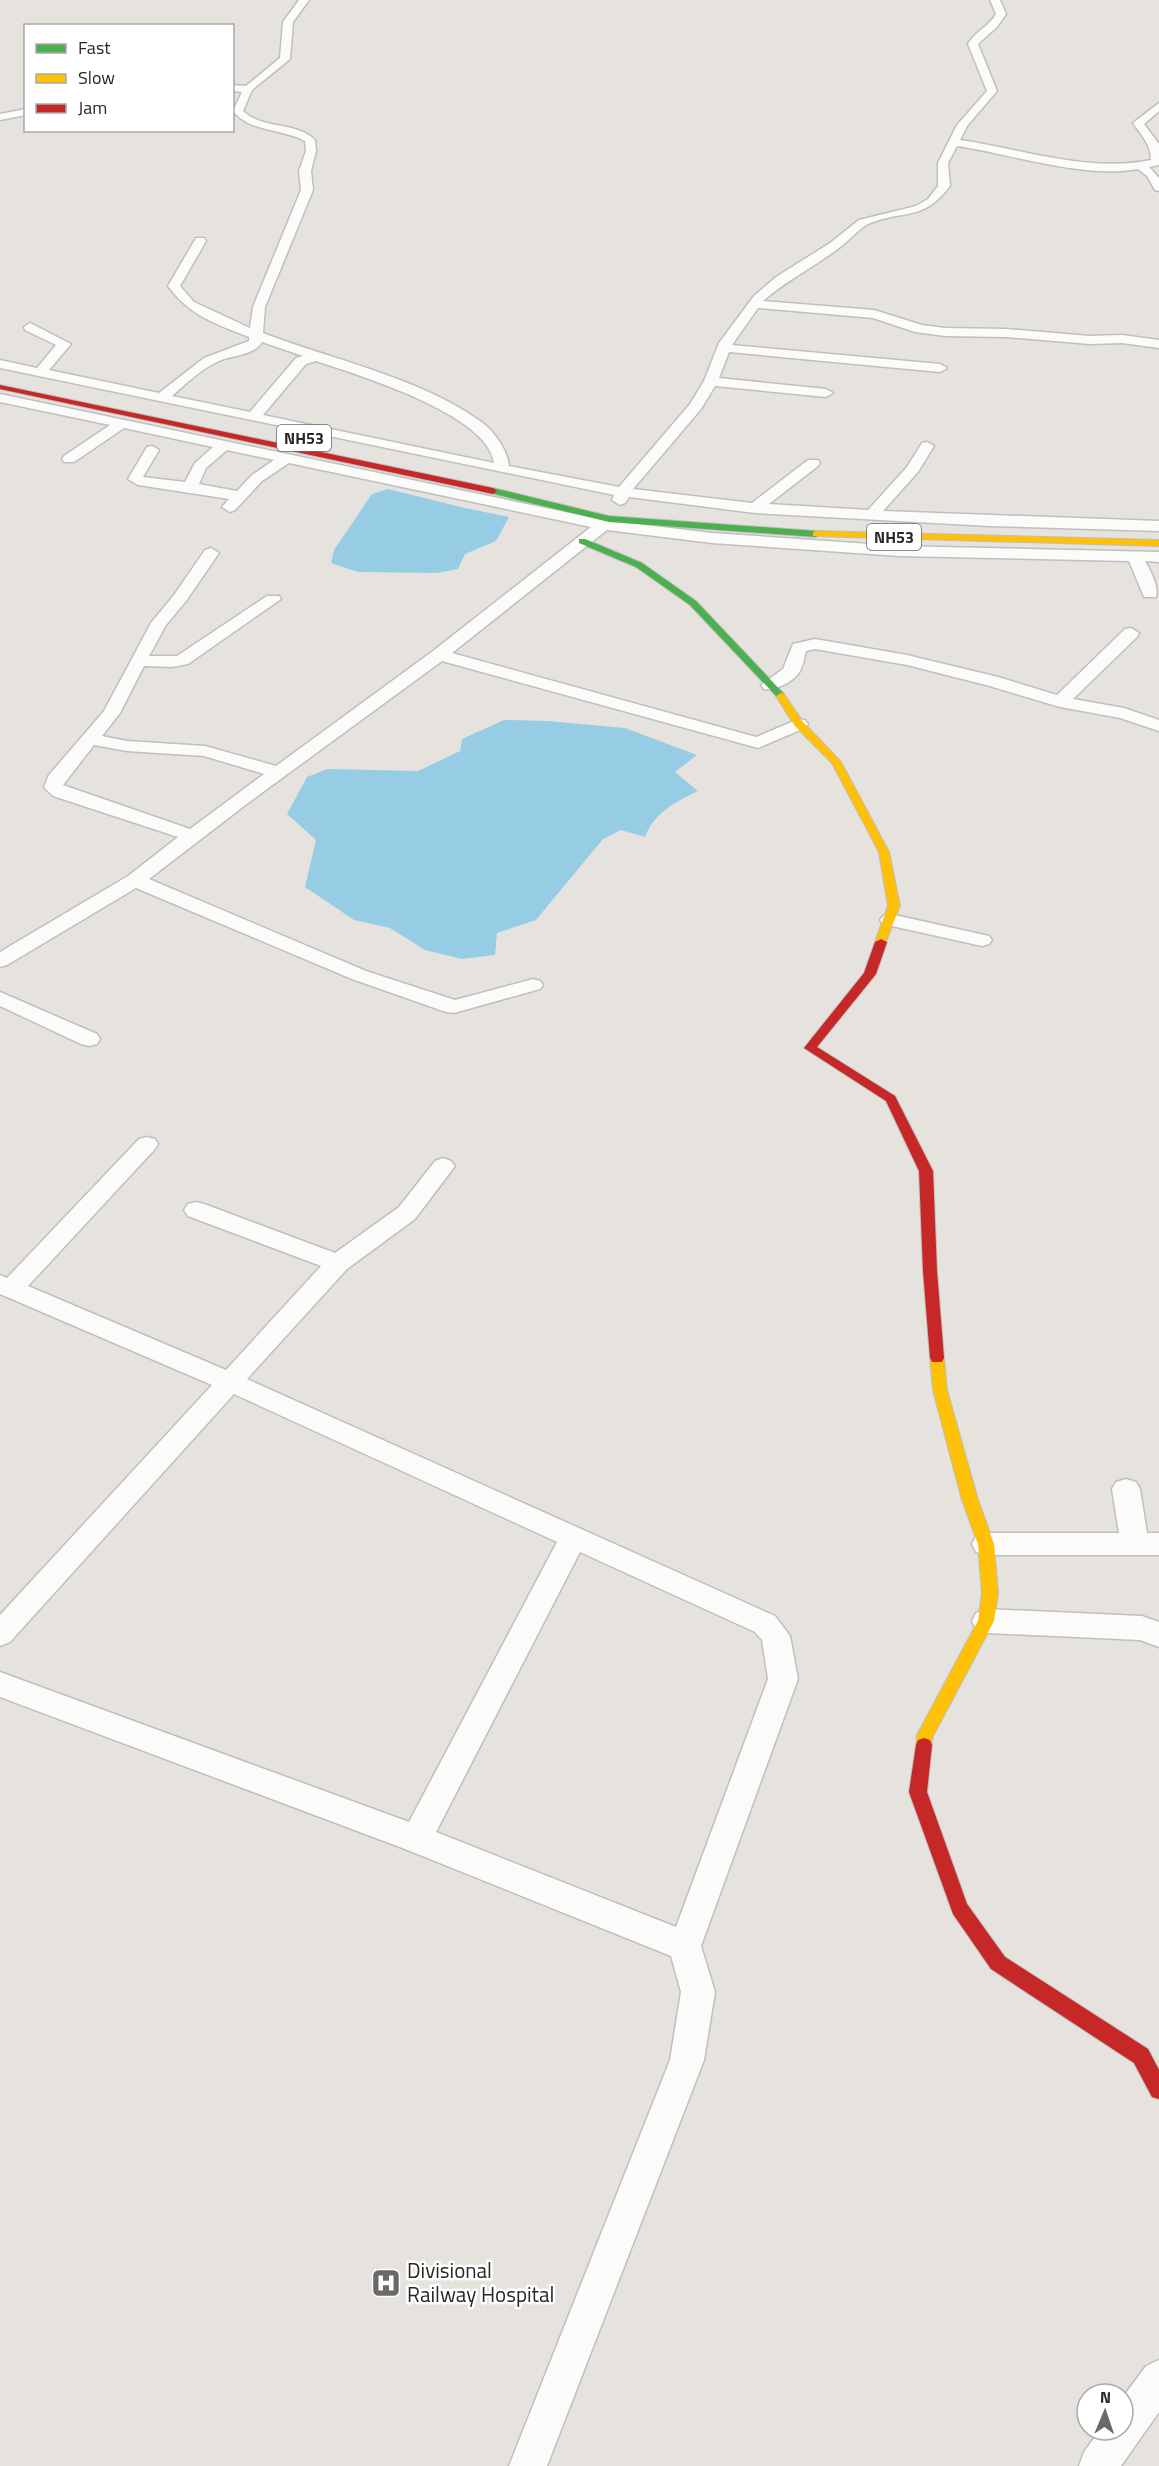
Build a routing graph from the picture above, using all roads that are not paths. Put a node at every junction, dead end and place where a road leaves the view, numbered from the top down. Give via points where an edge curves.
1 (304, 0) edge
2 (994, 0) edge
3 (234, 88) edge
4 (248, 89) junction
5 (1159, 106) edge
6 (24, 112) edge
7 (0, 117) edge
8 (955, 142) junction
9 (1140, 165) junction
10 (1159, 188) edge
11 (200, 241) dead end
12 (753, 304) junction
13 (30, 327) dead end
14 (257, 336) junction
15 (1159, 344) edge
16 (724, 348) junction
17 (317, 356) junction
18 (0, 364) edge
19 (940, 368) dead end
20 (40, 373) junction
21 (0, 375) edge
22 (711, 381) junction
23 (0, 387) edge
24 (826, 393) dead end
25 (164, 397) junction
26 (0, 398) edge
27 (254, 416) junction
28 (121, 424) junction
29 (223, 446) junction
30 (927, 446) dead end
31 (152, 450) dead end
32 (287, 458) junction
33 (69, 459) dead end
34 (813, 463) dead end
35 (502, 469) junction
36 (190, 487) junction
37 (617, 497) junction
38 (638, 505) junction
39 (755, 508) junction
40 (871, 515) junction
41 (630, 519) junction
42 (602, 520) junction
43 (1159, 526) edge
44 (1159, 533) edge
45 (582, 542) junction
46 (1159, 543) edge
47 (211, 553) dead end
48 (1135, 556) junction
49 (1159, 557) edge
50 (1150, 594) dead end
51 (273, 599) dead end
52 (1131, 633) dead end
53 (439, 655) junction
54 (140, 660) junction
55 (770, 685) junction
56 (1060, 702) junction
57 (799, 724) junction
58 (1159, 726) edge
59 (91, 739) junction
60 (279, 773) junction
61 (193, 836) junction
62 (135, 880) junction
63 (890, 920) junction
64 (982, 940) dead end
65 (0, 961) edge
66 (533, 985) dead end
67 (0, 998) edge
68 (89, 1039) dead end
69 (147, 1144) dead end
70 (443, 1166) dead end
71 (196, 1210) dead end
72 (338, 1263) junction
73 (6, 1286) edge
74 (230, 1382) junction
75 (1126, 1489) dead end
76 (573, 1539) junction
77 (987, 1544) junction
78 (1147, 1544) edge
79 (986, 1621) junction
80 (0, 1634) edge
81 (1159, 1635) edge
82 (0, 1684) edge
83 (416, 1839) junction
84 (685, 1946) junction
85 (1150, 2050) edge
86 (1159, 2090) edge
87 (1159, 2379) edge
88 (528, 2466) edge
89 (1098, 2466) edge

1 - 4 street via 288,22 285,59
2 - 8 street via 1001,14 999,19 974,44 992,91 962,125
3 - 4 street
4 - 14 street via 238,111 242,115 301,134 311,144 305,171 307,190 260,307
5 - 9 street via 1138,124 1158,145 1159,155 1156,162
6 - 7 street
8 - 9 street via 1082,164
8 - 12 street via 943,163 944,186 932,201 920,208 862,222
9 - 10 street
11 - 14 street via 175,280 176,292 191,308
12 - 15 street via 874,314 920,329 945,332
12 - 16 street
13 - 20 street via 64,344
14 - 17 street
14 - 25 street via 251,346 213,358
16 - 19 street
16 - 22 street
17 - 27 street via 301,361
17 - 35 street via 397,386 469,420 499,451
18 - 20 street
20 - 25 street
21 - 37 main road, NH53
22 - 24 street
22 - 37 street via 696,406
23 - 42 main road, NH53 via 533,499
25 - 27 street
26 - 28 street
27 - 35 street
28 - 29 street
28 - 33 street
29 - 32 street
29 - 36 street via 200,466
30 - 40 street via 914,469
31 - 36 street via 135,479
32 - 36 street via 258,477 234,502
32 - 42 street
34 - 39 street
35 - 37 street
37 - 38 main road
37 - 39 street
37 - 42 main road via 596,505 593,510
38 - 41 main road via 640,512
38 - 44 main road, NH53 via 937,528
39 - 40 street
40 - 43 street
41 - 42 main road, NH53
41 - 46 main road, NH53 via 830,535
42 - 45 street
42 - 48 street via 712,538 899,551
45 - 53 street
45 - 55 main road via 639,565 693,603
47 - 54 street via 159,623
48 - 49 street
48 - 50 street
51 - 54 street via 182,660
52 - 56 street
53 - 57 street via 758,743
53 - 60 street
54 - 59 street via 111,713
55 - 56 street via 791,672 799,648 815,644 907,660
55 - 57 main road
56 - 58 street via 1124,713
57 - 63 main road via 836,762 884,852 894,906
59 - 60 street via 141,748 205,751
59 - 61 street via 53,787
60 - 61 street
61 - 62 street
62 - 65 street
62 - 66 street via 359,975 454,1006
63 - 64 street
63 - 77 main road via 870,974 810,1048 891,1099 926,1171 940,1390 970,1500
67 - 68 street
69 - 73 street
70 - 72 street via 407,1214
71 - 72 street
72 - 74 street
73 - 74 street
74 - 76 street
74 - 80 street
75 - 78 street
76 - 83 street
76 - 84 street via 765,1624 776,1636 783,1680
77 - 78 street
77 - 79 main road via 990,1593
79 - 81 street via 1142,1628
79 - 85 main road via 925,1734 918,1792 959,1908 998,1963
82 - 83 street
83 - 84 street
84 - 88 street via 698,1992 687,2060
85 - 86 main road
87 - 89 street

